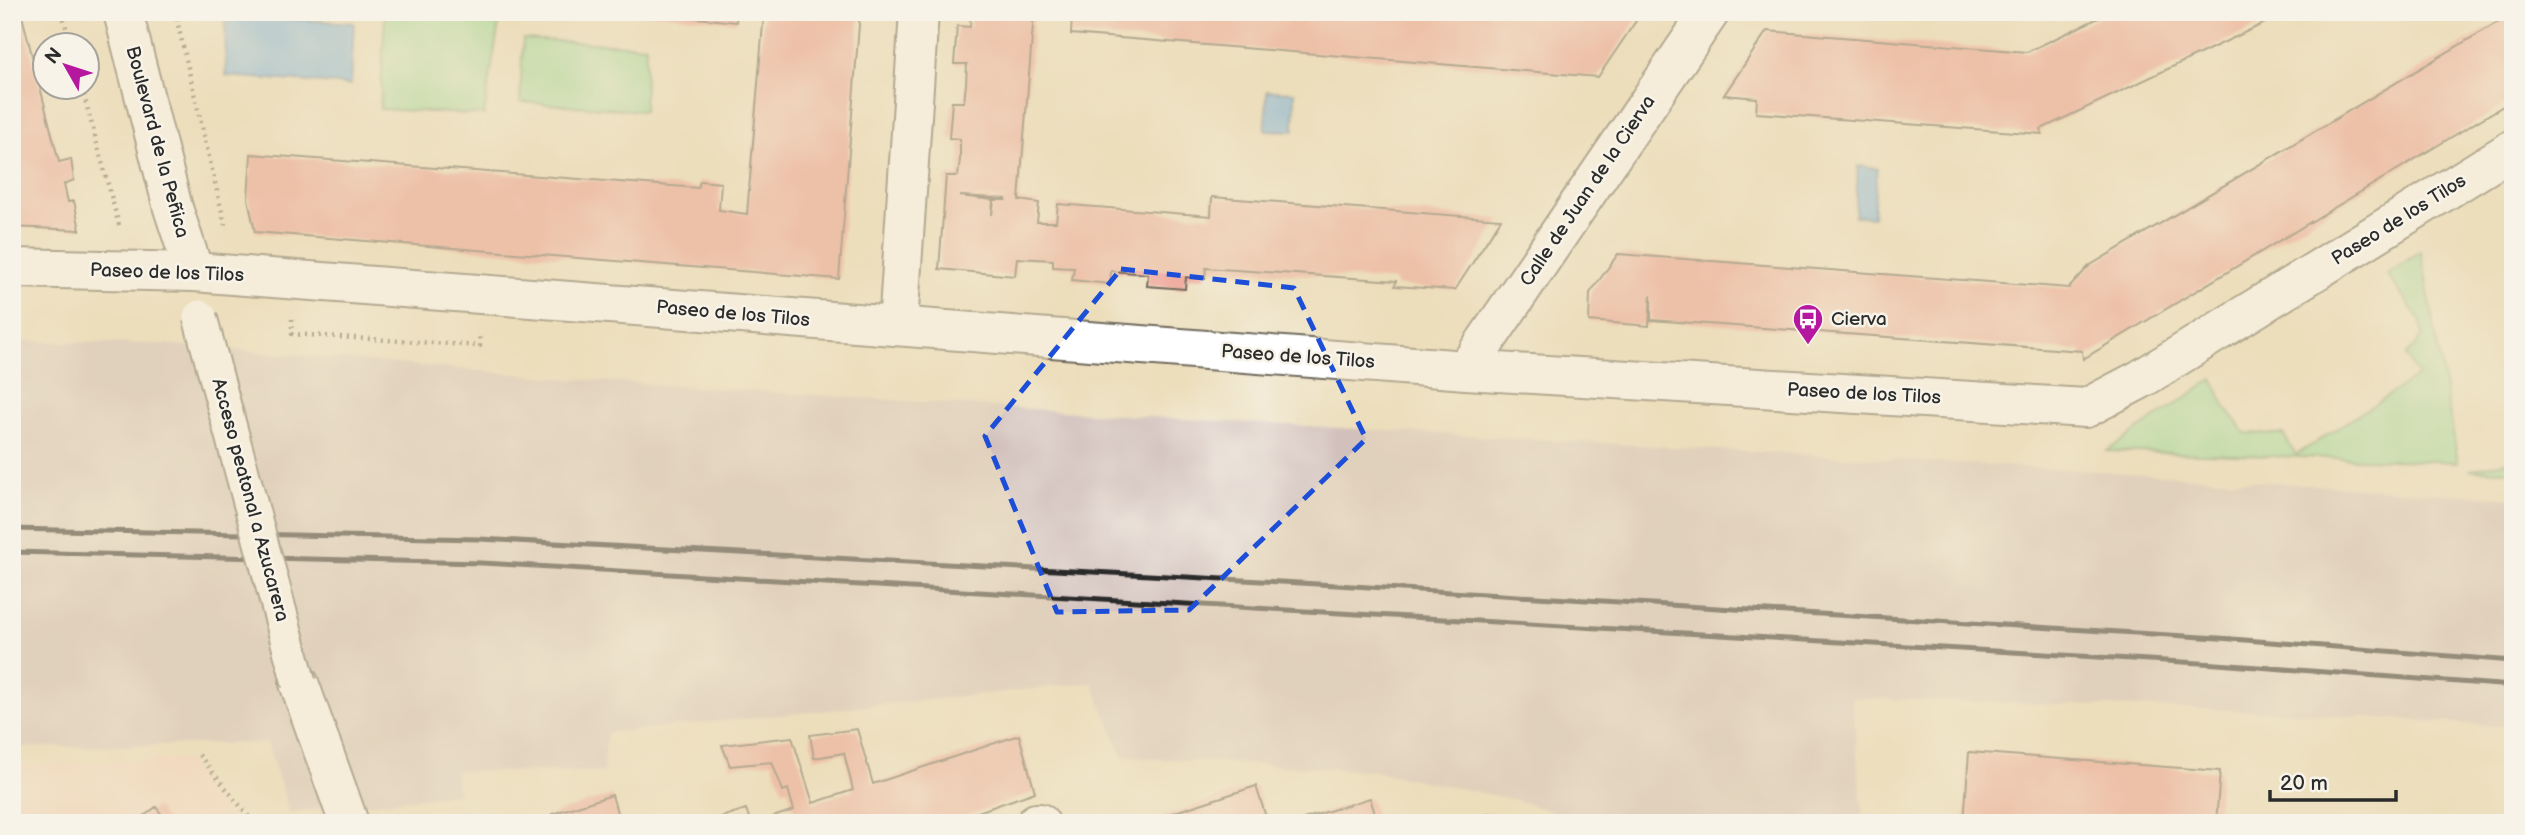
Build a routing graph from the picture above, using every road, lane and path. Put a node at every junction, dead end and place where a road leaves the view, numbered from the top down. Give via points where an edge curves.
1 (62, 12) edge
2 (123, 12) edge
3 (175, 12) edge
4 (919, 12) edge
5 (1710, 12) edge
6 (67, 32) edge
7 (86, 102) edge
8 (2513, 149) edge
9 (122, 236) dead end
10 (227, 236) dead end
11 (12, 268) edge
12 (194, 272) junction
13 (200, 317) dead end
14 (284, 321) dead end
15 (298, 321) dead end
16 (898, 326) junction
17 (479, 329) dead end
18 (292, 334) dead end
19 (1466, 370) junction
20 (299, 683) joint
21 (199, 755) dead end
22 (254, 823) edge
23 (349, 823) edge

1 - 6 path
2 - 12 street, Boulevard de la Peñica via 179,231
3 - 10 path
4 - 16 street
5 - 19 street, Calle de Juan de la Cierva
7 - 9 path
8 - 19 street, Paseo de los Tilos via 2087,408
11 - 12 street, Paseo de los Tilos
12 - 16 street, Paseo de los Tilos
13 - 20 street, Acceso peatonal a Azucarera, bridge
14 - 15 path
16 - 19 street, Paseo de los Tilos
17 - 18 path via 480,346
20 - 23 street
21 - 22 path

